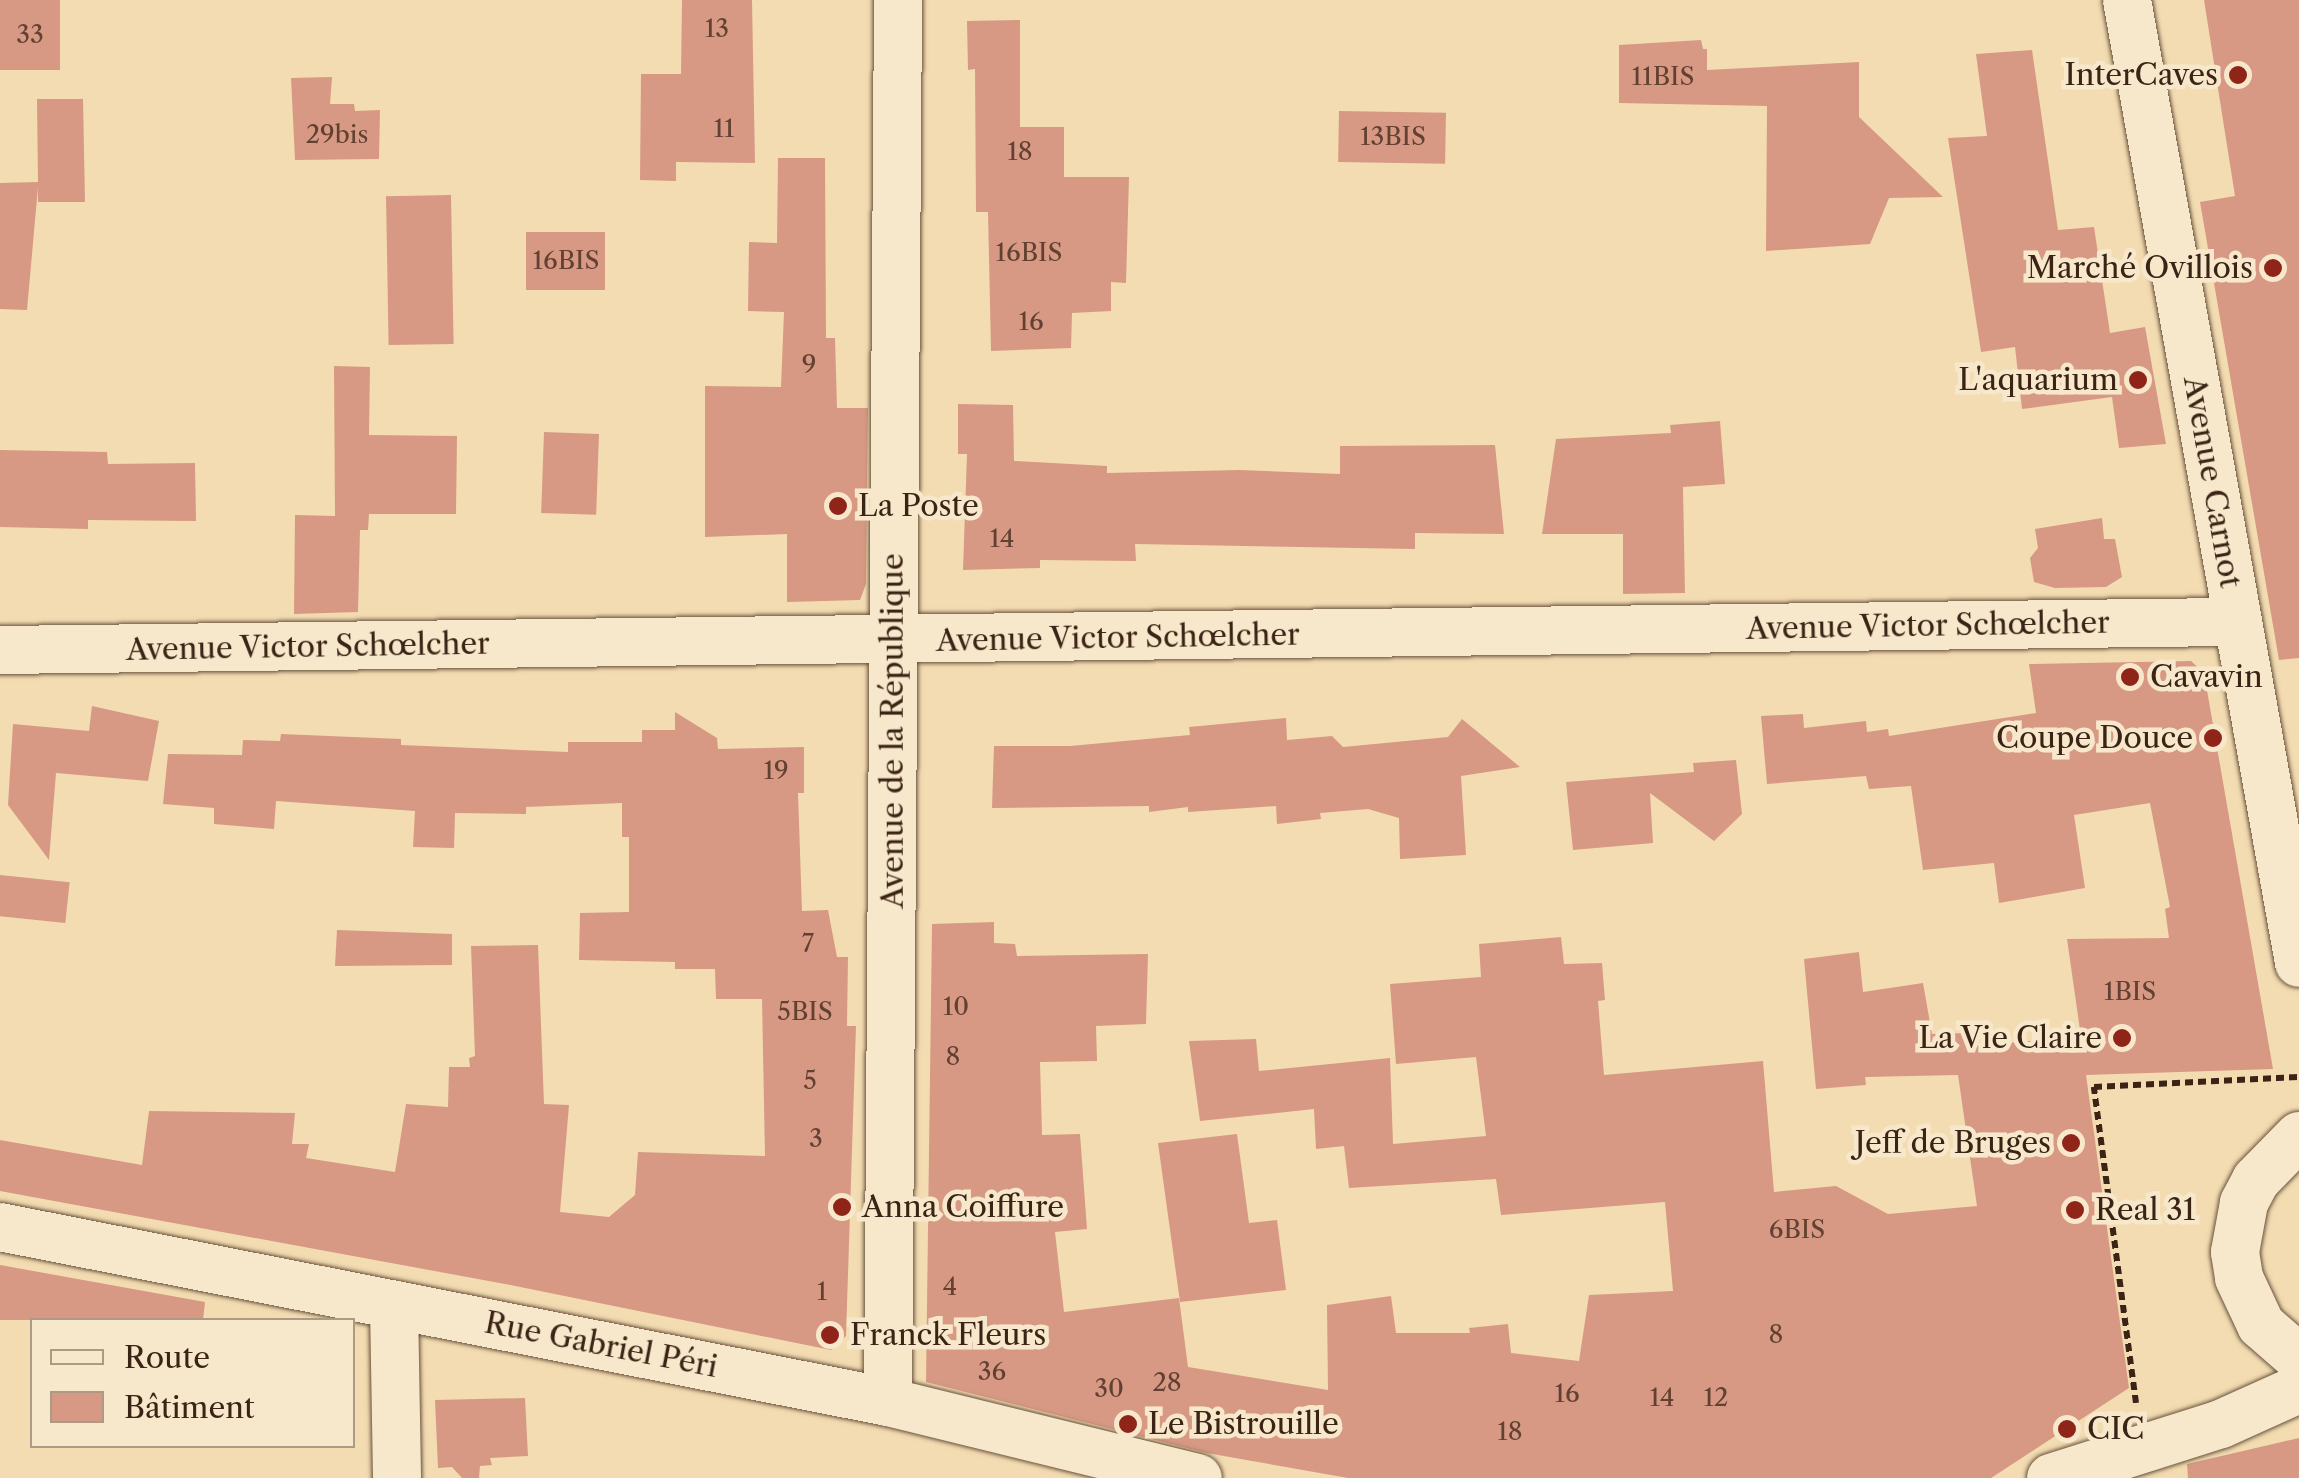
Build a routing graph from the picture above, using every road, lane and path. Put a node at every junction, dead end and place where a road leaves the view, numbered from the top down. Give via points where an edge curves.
1 (898, 0) edge
2 (2127, 0) edge
3 (2236, 622) junction
4 (894, 641) junction
5 (0, 650) edge
6 (2299, 963) edge
7 (2299, 1076) edge
8 (2299, 1136) edge
9 (0, 1227) edge
10 (394, 1305) junction
11 (2299, 1358) edge
12 (2299, 1390) edge
13 (888, 1402) junction
14 (2142, 1449) junction
15 (398, 1478) edge
16 (1198, 1478) edge
17 (2051, 1478) edge

1 - 4 street, Avenue de la République
2 - 3 street, Avenue Carnot
3 - 4 street, Avenue Victor Schœlcher
3 - 6 street, Avenue Carnot
4 - 5 street, Avenue Victor Schœlcher
4 - 13 street, Avenue de la République
7 - 14 path via 2094,1086
8 - 11 street via 2256,1180 2244,1203 2235,1252 2254,1314
9 - 10 street, Rue Gabriel Péri
10 - 13 street, Rue Gabriel Péri
10 - 15 street
12 - 14 street
13 - 16 street, Rue Gabriel Péri
14 - 17 street

